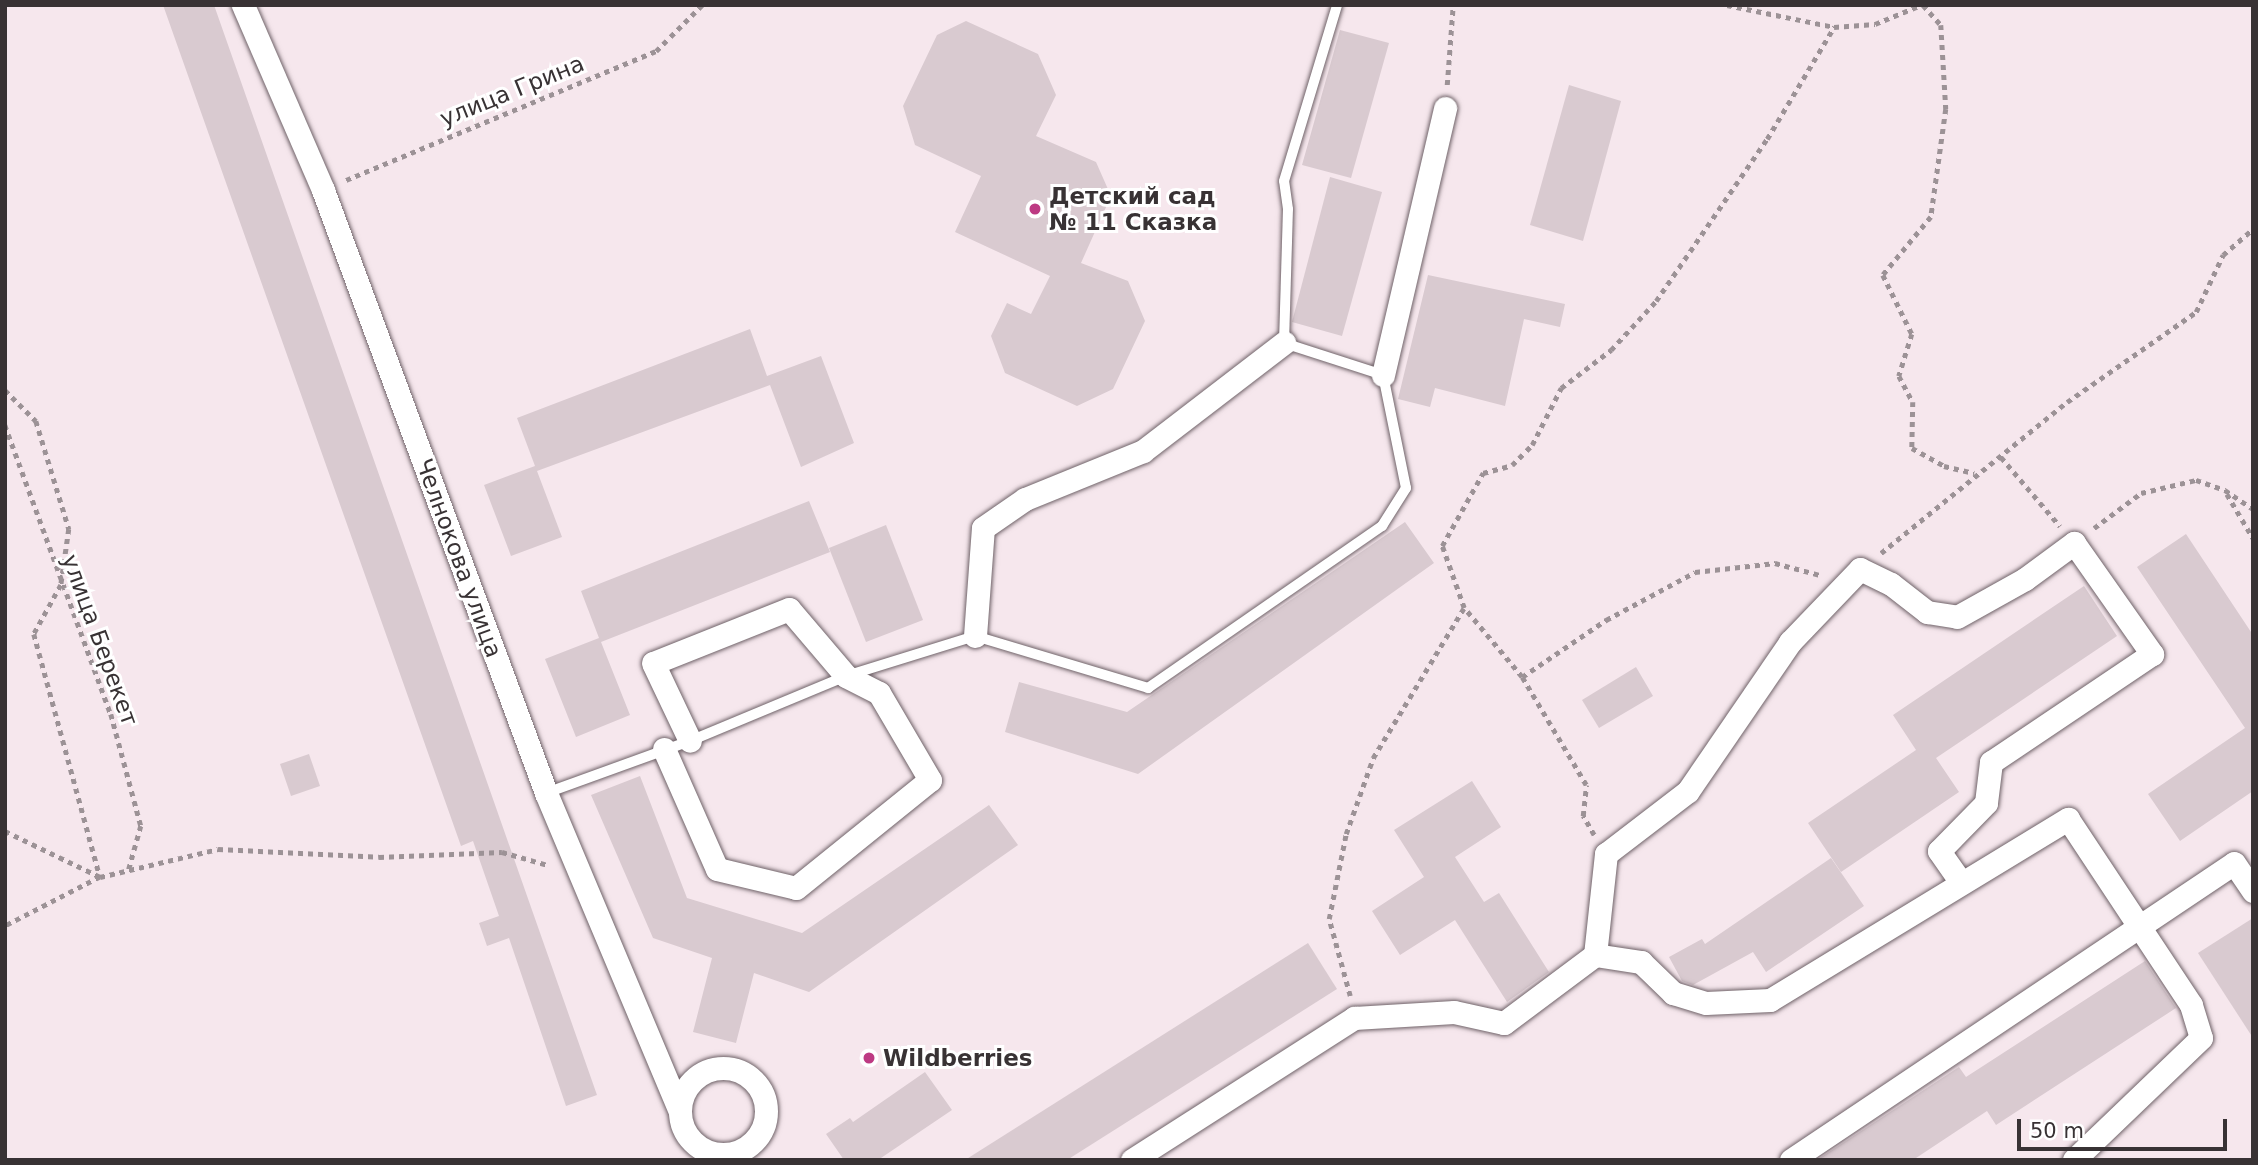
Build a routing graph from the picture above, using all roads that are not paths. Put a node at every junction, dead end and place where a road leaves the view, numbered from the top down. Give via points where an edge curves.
1 (243, 5) edge
2 (1336, 5) edge
3 (1445, 108) road end
4 (1284, 343) junction
5 (1383, 375) junction
6 (975, 636) junction
7 (846, 676) junction
8 (690, 741) junction
9 (664, 749) junction
10 (546, 793) junction
11 (1961, 883) junction
12 (2253, 891) edge
13 (2139, 926) junction
14 (1595, 955) junction
15 (679, 1110) junction
16 (692, 1149) edge
17 (1132, 1160) edge
18 (1790, 1160) edge
19 (2074, 1160) edge

1 - 10 street, Челнокова улица via 323,190
2 - 4 lane via 1284,181 1288,209
3 - 5 street
4 - 5 lane
4 - 6 street via 1143,451 1025,499 983,528
5 - 6 lane via 1406,488 1382,526 1147,688
6 - 7 lane
7 - 8 lane
7 - 8 street via 789,609 653,663
7 - 9 street via 879,693 929,780 796,888 717,869
8 - 9 lane
9 - 10 lane
10 - 15 street, Челнокова улица
11 - 13 street via 2068,820
11 - 14 street via 1770,1000 1706,1003 1673,993 1641,962
11 - 14 street via 1939,851 1986,803 1991,762 2152,653 2074,543 2025,579 1957,617 1927,612 1891,584 1860,569 1790,642 1688,791 1606,854
12 - 13 street via 2234,863
13 - 18 street
13 - 19 street via 2191,1005 2201,1038
14 - 17 street via 1504,1023 1454,1012 1354,1018
15 - 16 street
15 - 16 street via 689,1084 699,1075 726,1068 752,1078 766,1103 762,1131 741,1151 713,1154

